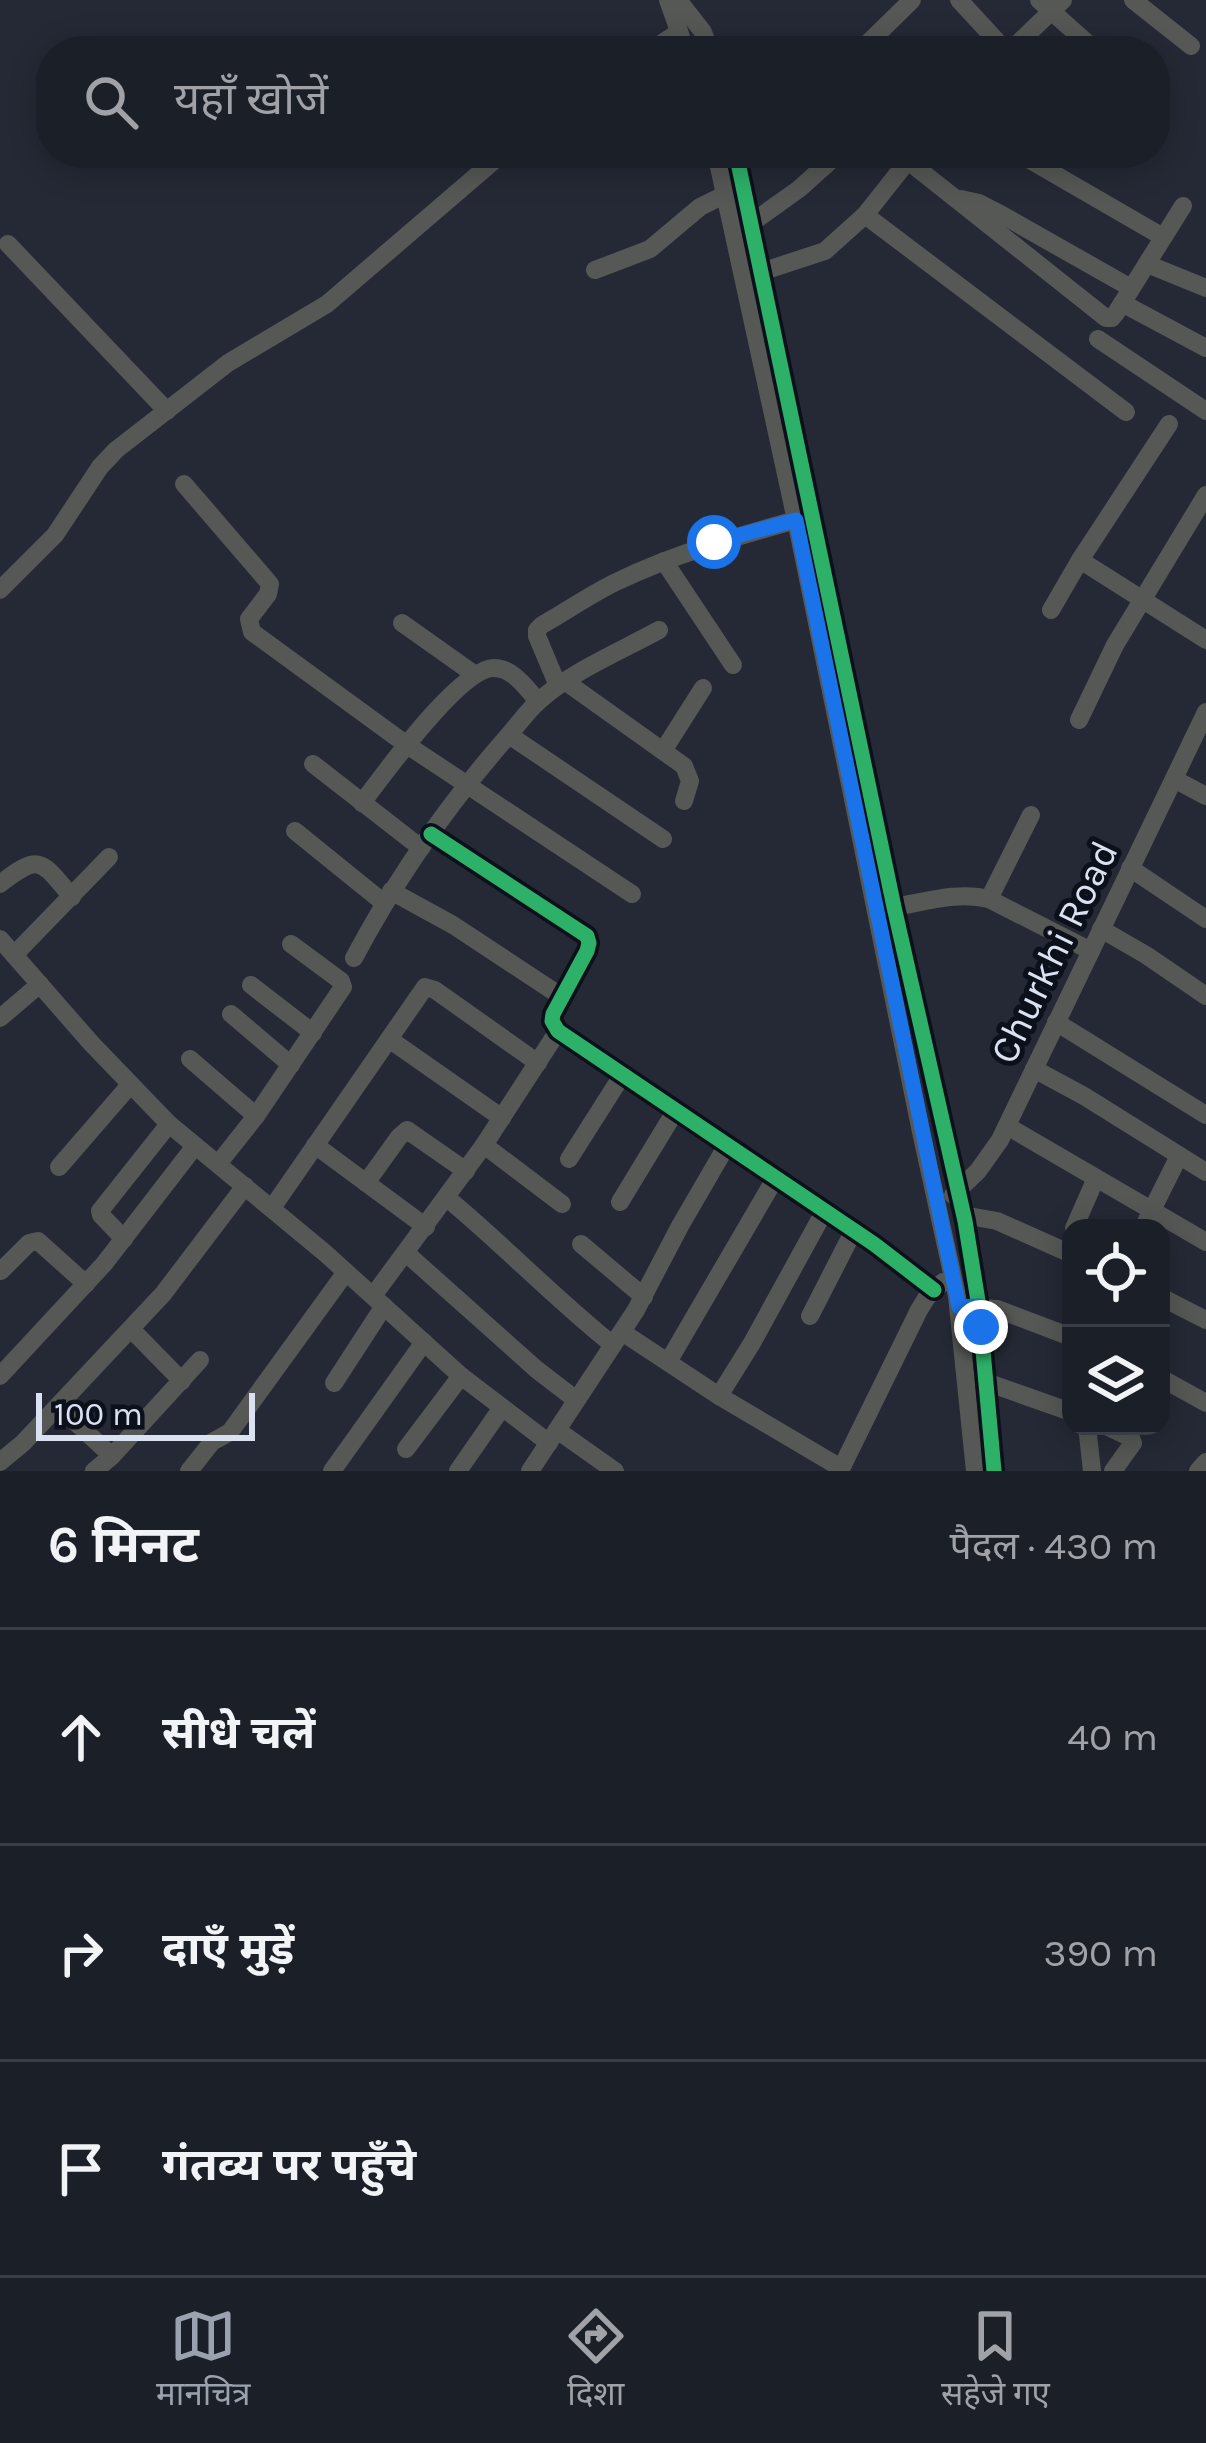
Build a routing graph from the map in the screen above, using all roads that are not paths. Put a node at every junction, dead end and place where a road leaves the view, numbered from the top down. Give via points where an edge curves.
1 (912, 0) edge
2 (959, 0) edge
3 (1133, 0) edge
4 (678, 1) edge
5 (1051, 4) edge
6 (681, 36) edge
7 (705, 36) edge
8 (875, 36) edge
9 (994, 36) edge
10 (1022, 36) edge
11 (1082, 36) edge
12 (1191, 46) dead end
13 (486, 168) edge
14 (730, 168) edge
15 (735, 168) edge
16 (822, 168) edge
17 (898, 168) edge
18 (920, 168) edge
19 (1044, 168) edge
20 (726, 194) junction
21 (954, 199) junction
22 (1183, 206) dead end
23 (865, 215) junction
24 (750, 224) junction
25 (1163, 237) junction
26 (8, 244) dead end
27 (1147, 264) junction
28 (595, 270) dead end
29 (761, 272) junction
30 (1206, 288) edge
31 (1126, 296) junction
32 (1098, 339) dead end
33 (1206, 348) edge
34 (167, 411) junction
35 (1206, 411) edge
36 (1126, 412) dead end
37 (1169, 424) dead end
38 (184, 484) dead end
39 (1206, 495) edge
40 (796, 520) junction
41 (1080, 560) junction
42 (664, 561) junction
43 (0, 590) edge
44 (1142, 600) junction
45 (1051, 610) dead end
46 (402, 623) dead end
47 (659, 630) dead end
48 (1206, 640) edge
49 (733, 665) dead end
50 (474, 674) junction
51 (562, 684) junction
52 (704, 688) dead end
53 (538, 701) junction
54 (1206, 713) edge
55 (1079, 720) dead end
56 (509, 735) junction
57 (407, 745) junction
58 (663, 751) junction
59 (313, 764) dead end
60 (1174, 779) junction
61 (467, 784) junction
62 (1206, 796) edge
63 (684, 801) dead end
64 (362, 802) junction
65 (1031, 814) dead end
66 (295, 831) dead end
67 (664, 839) dead end
68 (426, 841) junction
69 (109, 857) dead end
70 (1130, 868) junction
71 (0, 884) edge
72 (632, 894) dead end
73 (387, 897) junction
74 (72, 898) junction
75 (988, 899) junction
76 (894, 908) junction
77 (1206, 919) edge
78 (1101, 929) junction
79 (0, 939) edge
80 (291, 944) dead end
81 (1090, 951) junction
82 (14, 955) junction
83 (354, 958) dead end
84 (40, 984) junction
85 (251, 986) dead end
86 (1206, 996) edge
87 (562, 997) junction
88 (231, 1014) dead end
89 (0, 1018) edge
90 (1057, 1022) junction
91 (559, 1031) junction
92 (313, 1033) junction
93 (389, 1039) junction
94 (190, 1059) dead end
95 (538, 1064) junction
96 (291, 1065) junction
97 (1034, 1069) junction
98 (623, 1074) junction
99 (130, 1085) junction
100 (676, 1110) junction
101 (1206, 1114) edge
102 (256, 1116) junction
103 (502, 1118) junction
104 (169, 1124) junction
105 (1007, 1126) junction
106 (315, 1145) junction
107 (484, 1145) junction
108 (727, 1145) junction
109 (196, 1146) junction
110 (1179, 1156) junction
111 (569, 1159) dead end
112 (218, 1164) junction
113 (59, 1167) dead end
114 (466, 1171) junction
115 (1206, 1172) edge
116 (776, 1177) junction
117 (1096, 1178) junction
118 (366, 1183) junction
119 (245, 1186) junction
120 (958, 1190) junction
121 (447, 1198) junction
122 (620, 1202) dead end
123 (562, 1204) dead end
124 (939, 1205) junction
125 (272, 1208) junction
126 (825, 1210) junction
127 (963, 1215) junction
128 (1079, 1219) edge
129 (1148, 1219) edge
130 (426, 1227) junction
131 (1170, 1227) edge
132 (854, 1230) junction
133 (124, 1239) junction
134 (1062, 1239) edge
135 (1206, 1241) edge
136 (581, 1244) dead end
137 (406, 1253) junction
138 (972, 1263) junction
139 (2, 1271) edge
140 (346, 1272) junction
141 (953, 1274) junction
142 (86, 1284) junction
143 (934, 1290) junction
144 (644, 1297) junction
145 (378, 1301) junction
146 (1170, 1302) edge
147 (969, 1307) junction
148 (810, 1316) dead end
149 (1206, 1320) edge
150 (131, 1329) junction
151 (1062, 1333) edge
152 (617, 1338) junction
153 (424, 1342) junction
154 (200, 1360) dead end
155 (668, 1362) junction
156 (0, 1376) edge
157 (461, 1376) junction
158 (182, 1381) junction
159 (986, 1382) junction
160 (334, 1383) dead end
161 (1170, 1383) edge
162 (719, 1396) junction
163 (575, 1400) junction
164 (1206, 1403) edge
165 (58, 1406) junction
166 (501, 1409) junction
167 (1062, 1409) edge
168 (1089, 1435) edge
169 (1126, 1435) edge
170 (553, 1437) junction
171 (406, 1449) dead end
172 (112, 1456) junction
173 (0, 1462) edge
174 (1206, 1462) edge
175 (840, 1470) edge
176 (94, 1471) edge
177 (189, 1471) edge
178 (332, 1471) edge
179 (458, 1471) edge
180 (530, 1471) edge
181 (615, 1471) edge
182 (975, 1471) edge
183 (994, 1471) edge
184 (1092, 1471) edge
185 (1113, 1471) edge
186 (1198, 1471) edge

1 - 8 street
2 - 9 street
3 - 12 street
4 - 6 street
4 - 7 street
5 - 10 street
5 - 11 street
13 - 34 street via 327,304
14 - 20 street
15 - 24 street
16 - 24 street
17 - 23 street
18 - 21 street
19 - 25 street
20 - 28 street via 650,249
20 - 40 street
21 - 31 street via 992,210
21 - 31 street via 1101,315 1112,318
22 - 25 street
23 - 29 street via 825,251
23 - 36 street
24 - 29 street
25 - 27 street
26 - 34 street
27 - 30 street
27 - 31 street
29 - 76 street
31 - 33 street
32 - 35 street
34 - 43 street via 100,467 55,535
37 - 41 street
38 - 57 street via 270,584 249,619 252,632
39 - 44 street
40 - 42 street
40 - 124 street
41 - 44 street
41 - 45 street
42 - 49 street
42 - 51 street via 537,630
44 - 48 street
44 - 55 street
46 - 50 street
47 - 51 street
50 - 53 street via 501,668
50 - 57 street
51 - 53 street
51 - 58 street
52 - 58 street
53 - 56 street
54 - 60 street, Churkhi Road
56 - 61 street
56 - 67 street
57 - 61 street
57 - 64 street
58 - 63 street via 689,773
59 - 64 street
60 - 62 street
60 - 70 street, Churkhi Road
61 - 68 street
61 - 72 street
64 - 68 street
65 - 75 street
66 - 73 street
68 - 73 street
68 - 87 street via 587,936
69 - 74 street
70 - 77 street
70 - 78 street, Churkhi Road
71 - 74 street via 34,863
73 - 83 street
73 - 87 street via 453,925
74 - 82 street
75 - 76 street
75 - 81 street
76 - 120 street
78 - 81 street, Churkhi Road
78 - 86 street
79 - 82 street
80 - 92 street via 343,987
81 - 90 street, Churkhi Road
82 - 84 street
84 - 89 street
84 - 99 street
85 - 92 street
87 - 91 street via 552,1021
88 - 96 street
90 - 97 street, Churkhi Road
90 - 101 street
91 - 95 street
91 - 98 street
92 - 96 street
93 - 95 street via 430,988
93 - 103 street
93 - 106 street
94 - 102 street
95 - 103 street
96 - 102 street
97 - 105 street, Churkhi Road
97 - 110 street
98 - 100 street
98 - 111 street
99 - 104 street
99 - 113 street
100 - 108 street
100 - 122 street
102 - 112 street
103 - 107 street
104 - 109 street
104 - 133 street via 100,1211
105 - 117 street
105 - 120 street, Churkhi Road
106 - 118 street
106 - 125 street
107 - 114 street
107 - 123 street
108 - 116 street
108 - 144 street
109 - 112 street
109 - 133 street
110 - 115 street
110 - 129 street
112 - 119 street
114 - 118 street via 407,1130
114 - 121 street
116 - 126 street
116 - 155 street
117 - 128 street
117 - 129 street
118 - 130 street
119 - 125 street
119 - 150 street
120 - 124 street, Churkhi Road
120 - 127 street
121 - 130 street
121 - 152 street via 554,1296
124 - 141 street
125 - 140 street
126 - 132 street
126 - 162 street
127 - 134 street
127 - 138 street
130 - 137 street
131 - 135 street
132 - 143 street
132 - 148 street
133 - 142 street
136 - 144 street
137 - 145 street
137 - 163 street
138 - 141 street
138 - 147 street
139 - 142 street via 38,1241
140 - 145 street
140 - 177 street via 230,1432
141 - 143 street
141 - 147 street
142 - 156 street
143 - 175 street
144 - 152 street
145 - 153 street
145 - 160 street
146 - 149 street
147 - 151 street
147 - 159 street
147 - 182 street
150 - 158 street
150 - 165 street
152 - 155 street
152 - 163 street
153 - 157 street
153 - 178 street
154 - 158 street
155 - 162 street
157 - 166 street
157 - 171 street
158 - 172 street
159 - 167 street
159 - 183 street
161 - 164 street
162 - 175 street
163 - 170 street
165 - 172 street
165 - 173 street
166 - 170 street
166 - 179 street
168 - 184 street
169 - 185 street via 1133,1444
170 - 180 street
170 - 181 street
172 - 176 street
174 - 186 street

